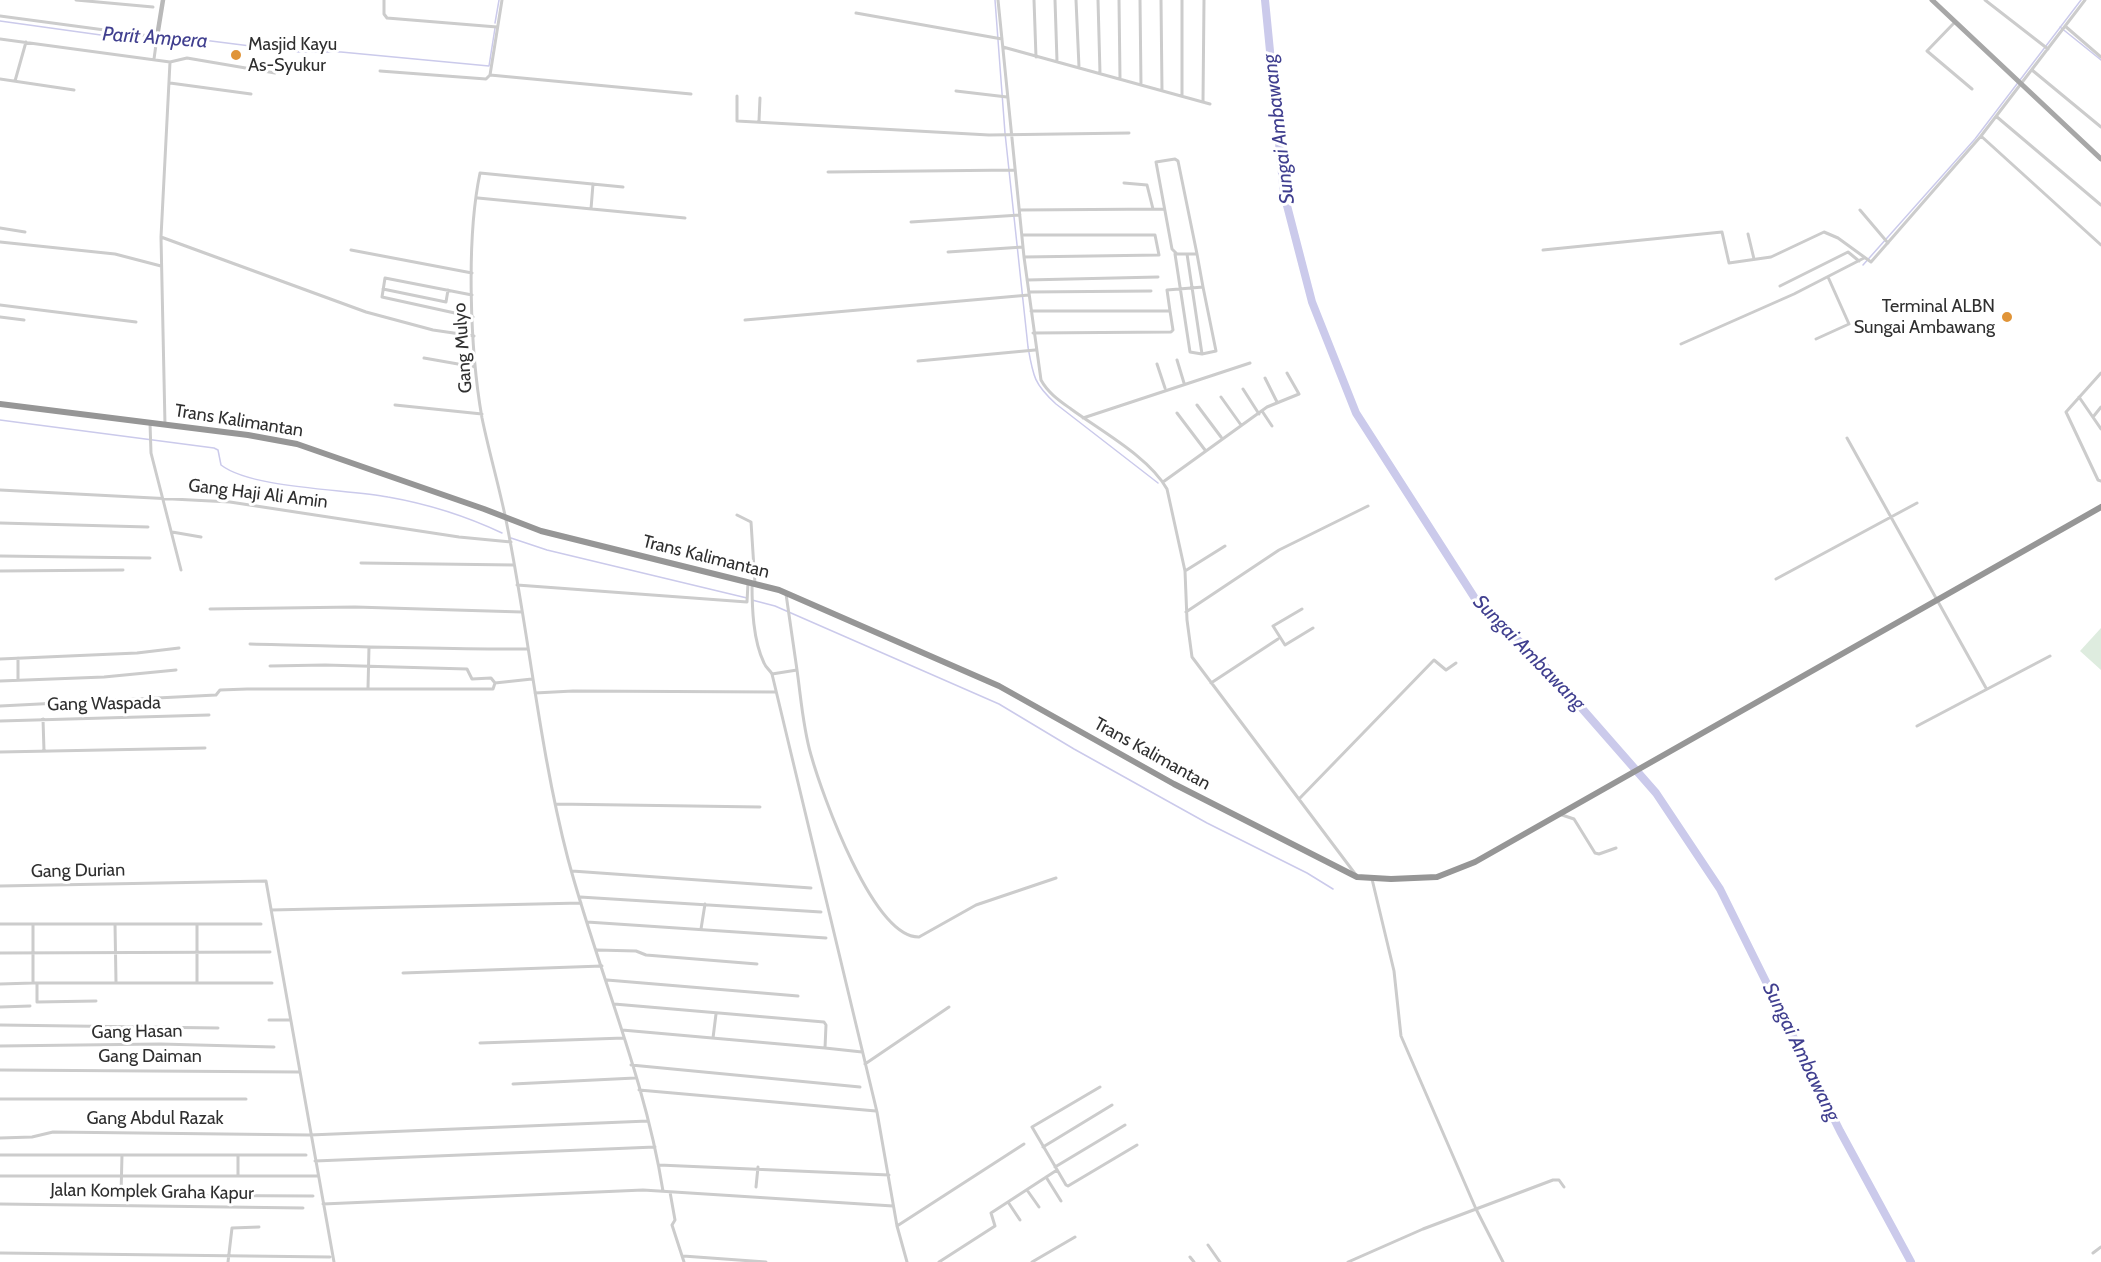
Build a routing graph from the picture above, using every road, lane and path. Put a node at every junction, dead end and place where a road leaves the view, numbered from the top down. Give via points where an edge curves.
1 (76, 0) edge
2 (163, 0) edge
3 (384, 0) edge
4 (502, 0) edge
5 (998, 0) edge
6 (1034, 0) edge
7 (1054, 0) edge
8 (1076, 0) edge
9 (1098, 0) edge
10 (1119, 0) edge
11 (1140, 0) edge
12 (1161, 0) edge
13 (1182, 0) edge
14 (1204, 0) edge
15 (1932, 0) edge
16 (1985, 0) edge
17 (2085, 0) edge
18 (153, 7) dead end
19 (856, 13) dead end
20 (0, 16) edge
21 (1955, 22) junction
22 (497, 27) junction
23 (2064, 28) junction
24 (155, 37) junction
25 (0, 39) edge
26 (1002, 39) junction
27 (26, 42) junction
28 (1003, 47) junction
29 (2046, 47) junction
30 (1036, 57) junction
31 (2101, 57) edge
32 (154, 60) junction
33 (1057, 61) junction
34 (170, 62) junction
35 (1079, 67) junction
36 (2032, 70) junction
37 (380, 72) dead end
38 (275, 73) dead end
39 (1100, 73) junction
40 (490, 75) junction
41 (1120, 78) junction
42 (0, 80) edge
43 (15, 81) junction
44 (170, 83) junction
45 (2019, 83) junction
46 (1141, 85) junction
47 (1972, 89) dead end
48 (74, 90) dead end
49 (1162, 90) junction
50 (956, 91) dead end
51 (251, 94) dead end
52 (691, 94) dead end
53 (1182, 95) junction
54 (737, 96) dead end
55 (1007, 97) junction
56 (760, 98) dead end
57 (1203, 101) junction
58 (1210, 104) dead end
59 (1996, 117) junction
60 (759, 122) junction
61 (2101, 127) edge
62 (1129, 133) dead end
63 (1008, 135) junction
64 (1981, 136) junction
65 (2101, 158) edge
66 (1014, 170) junction
67 (828, 172) dead end
68 (1124, 183) dead end
69 (593, 184) junction
70 (623, 187) dead end
71 (477, 198) junction
72 (2101, 205) edge
73 (591, 209) junction
74 (1153, 209) junction
75 (1164, 209) junction
76 (1860, 210) dead end
77 (1020, 213) junction
78 (685, 218) dead end
79 (911, 222) dead end
80 (0, 228) edge
81 (25, 232) dead end
82 (1748, 234) dead end
83 (1022, 235) junction
84 (161, 237) junction
85 (0, 242) edge
86 (1888, 243) junction
87 (2101, 245) edge
88 (1020, 247) junction
89 (351, 250) dead end
90 (1543, 250) dead end
91 (948, 252) dead end
92 (1175, 254) junction
93 (1188, 254) junction
94 (1197, 254) junction
95 (1024, 257) junction
96 (1754, 260) junction
97 (1867, 260) junction
98 (1859, 261) junction
99 (162, 266) junction
100 (472, 273) junction
101 (1158, 277) dead end
102 (1828, 277) junction
103 (1027, 280) junction
104 (1203, 286) junction
105 (1780, 286) dead end
106 (1192, 288) junction
107 (383, 289) junction
108 (448, 290) junction
109 (1179, 290) junction
110 (1151, 291) dead end
111 (1029, 294) junction
112 (472, 295) junction
113 (0, 305) edge
114 (1031, 311) junction
115 (1170, 312) junction
116 (0, 317) edge
117 (473, 317) junction
118 (24, 320) dead end
119 (745, 320) dead end
120 (135, 322) dead end
121 (1033, 333) junction
122 (474, 336) junction
123 (1816, 339) dead end
124 (1681, 344) dead end
125 (1033, 350) junction
126 (1202, 354) junction
127 (424, 358) dead end
128 (1177, 360) dead end
129 (918, 361) dead end
130 (1250, 363) dead end
131 (1157, 364) dead end
132 (476, 367) junction
133 (2101, 373) edge
134 (1287, 374) dead end
135 (1264, 378) dead end
136 (1184, 383) junction
137 (1165, 389) junction
138 (1244, 389) dead end
139 (1221, 397) dead end
140 (2079, 397) junction
141 (1277, 402) junction
142 (0, 404) edge
143 (395, 405) dead end
144 (1197, 405) dead end
145 (2101, 407) edge
146 (1177, 413) dead end
147 (1260, 413) junction
148 (482, 414) junction
149 (2093, 417) junction
150 (1083, 418) junction
151 (150, 423) junction
152 (165, 424) junction
153 (1241, 425) junction
154 (2100, 425) edge
155 (1272, 426) dead end
156 (1222, 438) junction
157 (1847, 438) dead end
158 (1205, 451) junction
159 (2101, 481) edge
160 (1163, 482) junction
161 (0, 490) edge
162 (163, 498) junction
163 (1917, 503) dead end
164 (1368, 506) dead end
165 (2101, 507) edge
166 (737, 515) dead end
167 (1892, 517) junction
168 (506, 518) junction
169 (0, 523) edge
170 (148, 527) dead end
171 (171, 532) junction
172 (201, 537) dead end
173 (510, 541) junction
174 (1225, 546) dead end
175 (0, 556) edge
176 (150, 558) dead end
177 (361, 563) dead end
178 (514, 565) junction
179 (123, 570) dead end
180 (181, 570) dead end
181 (0, 571) edge
182 (1185, 571) junction
183 (1776, 579) dead end
184 (752, 583) junction
185 (518, 585) junction
186 (786, 592) junction
187 (750, 599) junction
188 (1937, 599) junction
189 (210, 609) dead end
190 (1302, 609) dead end
191 (522, 612) junction
192 (1186, 612) junction
193 (1313, 628) dead end
194 (1278, 639) junction
195 (250, 644) dead end
196 (369, 647) junction
197 (179, 648) dead end
198 (527, 649) junction
199 (2050, 656) dead end
200 (18, 658) junction
201 (0, 659) edge
202 (1456, 663) dead end
203 (270, 666) dead end
204 (369, 668) junction
205 (797, 669) junction
206 (176, 670) dead end
207 (772, 674) junction
208 (532, 679) junction
209 (18, 680) junction
210 (0, 681) edge
211 (495, 682) junction
212 (1211, 683) junction
213 (368, 687) junction
214 (1986, 688) junction
215 (775, 692) junction
216 (534, 693) junction
217 (0, 706) edge
218 (209, 715) dead end
219 (43, 719) junction
220 (0, 721) edge
221 (1917, 726) dead end
222 (206, 748) dead end
223 (44, 751) junction
224 (0, 752) edge
225 (1299, 799) junction
226 (555, 804) junction
227 (760, 807) dead end
228 (1561, 815) junction
229 (1616, 848) dead end
230 (572, 871) junction
231 (1357, 877) junction
232 (1056, 878) dead end
233 (1372, 879) junction
234 (0, 886) edge
235 (811, 888) dead end
236 (580, 897) junction
237 (582, 903) junction
238 (705, 904) junction
239 (272, 910) junction
240 (821, 912) dead end
241 (587, 921) junction
242 (0, 924) edge
243 (33, 924) junction
244 (115, 924) junction
245 (197, 924) junction
246 (261, 924) dead end
247 (701, 929) junction
248 (826, 938) dead end
249 (597, 950) junction
250 (270, 952) dead end
251 (0, 953) edge
252 (32, 953) junction
253 (115, 953) junction
254 (197, 953) junction
255 (757, 964) dead end
256 (602, 966) junction
257 (403, 973) dead end
258 (607, 980) junction
259 (116, 982) junction
260 (35, 983) junction
261 (197, 983) junction
262 (272, 983) dead end
263 (0, 984) edge
264 (798, 996) dead end
265 (96, 1001) dead end
266 (614, 1004) junction
267 (30, 1006) dead end
268 (0, 1007) edge
269 (949, 1007) dead end
270 (716, 1014) junction
271 (268, 1020) dead end
272 (290, 1020) junction
273 (0, 1025) edge
274 (218, 1028) dead end
275 (621, 1030) junction
276 (624, 1038) junction
277 (713, 1038) junction
278 (480, 1043) dead end
279 (0, 1046) edge
280 (274, 1047) dead end
281 (825, 1048) junction
282 (862, 1052) junction
283 (865, 1064) junction
284 (632, 1065) junction
285 (0, 1070) edge
286 (300, 1072) junction
287 (635, 1078) junction
288 (513, 1084) dead end
289 (860, 1087) dead end
290 (1100, 1087) dead end
291 (639, 1090) junction
292 (0, 1099) edge
293 (246, 1099) dead end
294 (1112, 1105) dead end
295 (876, 1112) junction
296 (648, 1121) junction
297 (1125, 1125) dead end
298 (310, 1135) junction
299 (0, 1138) edge
300 (1024, 1144) dead end
301 (1137, 1145) dead end
302 (655, 1147) junction
303 (1043, 1147) junction
304 (122, 1154) junction
305 (0, 1155) edge
306 (238, 1155) junction
307 (306, 1155) dead end
308 (315, 1161) junction
309 (659, 1165) junction
310 (758, 1167) junction
311 (1056, 1169) junction
312 (889, 1175) junction
313 (0, 1176) edge
314 (238, 1176) junction
315 (318, 1176) junction
316 (122, 1177) junction
317 (1046, 1177) junction
318 (1564, 1187) dead end
319 (756, 1188) dead end
320 (1027, 1190) junction
321 (663, 1191) junction
322 (669, 1192) junction
323 (103, 1195) dead end
324 (121, 1195) junction
325 (313, 1196) dead end
326 (1061, 1201) dead end
327 (1008, 1202) junction
328 (0, 1204) edge
329 (323, 1204) junction
330 (894, 1206) junction
331 (1039, 1207) dead end
332 (303, 1208) dead end
333 (1476, 1209) junction
334 (1020, 1220) dead end
335 (897, 1226) junction
336 (259, 1227) dead end
337 (1075, 1237) dead end
338 (1208, 1245) dead end
339 (2101, 1247) edge
340 (0, 1253) edge
341 (2093, 1253) dead end
342 (228, 1256) junction
343 (683, 1256) junction
344 (330, 1257) dead end
345 (1190, 1257) dead end
346 (228, 1262) edge
347 (334, 1262) edge
348 (684, 1262) edge
349 (766, 1262) edge
350 (907, 1262) edge
351 (939, 1262) edge
352 (1032, 1262) edge
353 (1194, 1262) edge
354 (1220, 1262) edge
355 (1348, 1262) edge
356 (1503, 1262) edge

1 - 18 street
2 - 24 street
3 - 22 street via 387,18
4 - 22 street
5 - 26 street
6 - 30 street
7 - 33 street
8 - 35 street
9 - 39 street
10 - 41 street
11 - 46 street
12 - 49 street
13 - 53 street
14 - 57 street
15 - 21 main road
16 - 29 street
17 - 23 street
19 - 26 street
20 - 24 street
21 - 45 main road
21 - 47 street via 1927,51
22 - 40 street
23 - 29 street
23 - 31 street
24 - 32 street
25 - 27 street
26 - 28 street
27 - 32 street
27 - 43 street
28 - 30 street
28 - 55 street
29 - 36 street
30 - 33 street
32 - 34 street
33 - 35 street
34 - 38 street via 187,58
34 - 44 street
35 - 39 street
36 - 45 street
36 - 61 street
37 - 40 street via 486,79
39 - 41 street
40 - 52 street
41 - 46 street
42 - 43 street
43 - 48 street
44 - 51 street
44 - 84 street
45 - 59 street
45 - 65 main road
46 - 49 street
49 - 53 street
50 - 55 street
53 - 57 street
54 - 60 street via 736,120
55 - 63 street
56 - 60 street
57 - 58 street
59 - 64 street
59 - 72 street
60 - 63 street
62 - 63 street
63 - 66 street
64 - 86 street
64 - 87 street
66 - 67 street
66 - 77 street
68 - 74 street via 1147,185
69 - 70 street
69 - 71 street, Gang Mulyo via 482,172
69 - 73 street
71 - 73 street
71 - 100 street, Gang Mulyo
73 - 78 street
74 - 75 street
74 - 77 street
75 - 92 street
75 - 94 street via 1156,162 1175,159
76 - 86 street
77 - 79 street
77 - 83 street
80 - 81 street
82 - 96 street
83 - 88 street
83 - 95 street via 1155,235 1159,255
84 - 99 street
84 - 122 street via 366,312
85 - 99 street via 115,254
86 - 97 street
88 - 91 street
88 - 95 street
89 - 100 street
90 - 96 street via 1722,232 1729,263
92 - 93 street
92 - 109 street
93 - 94 street
93 - 106 street
94 - 104 street
95 - 103 street
96 - 97 street via 1771,257 1824,232
97 - 98 street
98 - 102 street
98 - 105 street via 1848,252
99 - 152 street
100 - 112 street, Gang Mulyo
101 - 103 street
102 - 123 street via 1849,324
102 - 124 street
103 - 111 street
104 - 106 street
104 - 126 street via 1216,348
106 - 109 street
106 - 126 street
107 - 108 street via 386,278
107 - 108 street via 446,302
107 - 117 street via 383,299
108 - 112 street
109 - 115 street via 1167,290
109 - 126 street via 1190,353
110 - 111 street
111 - 114 street
111 - 119 street
112 - 117 street, Gang Mulyo
113 - 120 street
114 - 115 street
114 - 121 street
115 - 121 street via 1171,332
116 - 118 street
117 - 122 street, Gang Mulyo
121 - 125 street
122 - 132 street, Gang Mulyo
125 - 129 street
125 - 150 street via 1044,385
127 - 132 street
128 - 136 street
130 - 136 street
131 - 137 street
132 - 148 street, Gang Mulyo
133 - 140 street
134 - 141 street via 1299,394
135 - 141 street
136 - 137 street
137 - 150 street
138 - 147 street
139 - 153 street
140 - 149 street
140 - 159 street via 2066,415
141 - 147 street
142 - 151 highway, Trans Kalimantan
143 - 148 street
144 - 156 street
145 - 149 street
146 - 158 street
147 - 153 street
147 - 155 street
148 - 168 street, Gang Mulyo
149 - 154 street
150 - 160 street via 1149,466
151 - 152 highway, Trans Kalimantan
151 - 162 street via 149,438
152 - 168 highway, Trans Kalimantan via 297,444
153 - 156 street
156 - 158 street
157 - 167 street
158 - 160 street
160 - 182 street
161 - 162 street, Gang Haji Ali Amin
162 - 171 street
162 - 173 street, Gang Haji Ali Amin via 230,502 459,537
163 - 167 street
164 - 192 street via 1279,550
165 - 188 highway, Trans Kalimantan
166 - 184 street via 751,522
167 - 183 street
167 - 188 street
168 - 173 street, Gang Mulyo
168 - 184 highway, Trans Kalimantan via 561,537
169 - 170 street
171 - 172 street
171 - 180 street
173 - 178 street, Gang Mulyo
174 - 182 street
175 - 176 street
177 - 178 street
178 - 185 street, Gang Mulyo
179 - 181 street
182 - 192 street
184 - 186 highway, Trans Kalimantan
184 - 187 street
185 - 187 street via 746,602
185 - 191 street, Gang Mulyo
186 - 205 street
186 - 231 highway, Trans Kalimantan via 999,686 1174,784
187 - 207 street via 760,653
188 - 214 street
188 - 228 highway, Trans Kalimantan
189 - 191 street via 332,606
190 - 194 street via 1272,628
191 - 198 street, Gang Mulyo
192 - 212 street via 1192,657
193 - 194 street via 1285,645
194 - 212 street
195 - 196 street
196 - 198 street
196 - 204 street
197 - 200 street
198 - 208 street, Gang Mulyo
199 - 214 street
200 - 201 street
200 - 209 street
202 - 225 street via 1446,670 1434,660
203 - 204 street
204 - 211 street via 467,669 472,679 491,678
204 - 213 street
205 - 207 street
205 - 232 street via 811,754 852,862 879,909 902,932 910,938 919,937 976,905
206 - 209 street
207 - 215 street
208 - 211 street
208 - 216 street, Gang Mulyo
209 - 210 street
211 - 213 street via 493,689
212 - 225 street
213 - 217 street via 220,690 216,695
214 - 221 street
215 - 216 street
215 - 282 street
216 - 226 street, Gang Mulyo
218 - 219 street, Gang Waspada
219 - 220 street, Gang Waspada
219 - 223 street
222 - 223 street
223 - 224 street
225 - 231 street
226 - 227 street
226 - 230 street, Gang Mulyo
228 - 229 street via 1574,819 1595,853
228 - 233 highway, Trans Kalimantan via 1447,875
230 - 235 street
230 - 236 street, Gang Mulyo
231 - 233 highway, Trans Kalimantan
233 - 333 street via 1394,971 1401,1036
234 - 239 street, Gang Durian via 266,881
236 - 237 street, Gang Mulyo
236 - 238 street
237 - 239 street
237 - 241 street, Gang Mulyo
238 - 240 street
238 - 247 street
239 - 272 street
241 - 247 street
241 - 249 street, Gang Mulyo
242 - 243 street
243 - 244 street
243 - 252 street
244 - 245 street
244 - 253 street
245 - 246 street
245 - 254 street
247 - 248 street
249 - 255 street
249 - 256 street, Gang Mulyo
250 - 254 street
251 - 252 street
252 - 253 street
252 - 260 street
253 - 254 street
253 - 259 street
254 - 261 street
256 - 257 street
256 - 258 street, Gang Mulyo
258 - 264 street
258 - 266 street, Gang Mulyo
259 - 260 street
259 - 261 street
260 - 263 street
260 - 265 street via 37,1002
261 - 262 street
266 - 270 street
266 - 275 street, Gang Mulyo
267 - 268 street
269 - 283 street
270 - 277 street
270 - 281 street via 825,1022
271 - 272 street
272 - 286 street
273 - 274 street
275 - 276 street, Gang Mulyo
275 - 277 street
276 - 278 street
276 - 284 street, Gang Mulyo
277 - 281 street
279 - 280 street, Gang Hasan
281 - 282 street
282 - 283 street
283 - 295 street
284 - 287 street, Gang Mulyo
284 - 289 street
285 - 286 street, Gang Daiman
286 - 298 street
287 - 288 street
287 - 291 street, Gang Mulyo
290 - 303 street via 1032,1127
291 - 295 street
291 - 296 street, Gang Mulyo
292 - 293 street
294 - 303 street
295 - 312 street
296 - 298 street, Gang Abdul Razak
296 - 302 street, Gang Mulyo
297 - 311 street
298 - 299 street, Gang Abdul Razak via 53,1132
298 - 308 street
300 - 335 street
301 - 311 street via 1068,1186
302 - 308 street
302 - 309 street, Gang Mulyo
303 - 311 street
304 - 305 street
304 - 306 street
304 - 316 street
306 - 307 street
306 - 314 street
308 - 315 street
309 - 310 street
309 - 321 street, Gang Mulyo
310 - 312 street
310 - 319 street
311 - 317 street
312 - 330 street
313 - 316 street
314 - 315 street
314 - 316 street
315 - 329 street
316 - 324 street
317 - 320 street
317 - 326 street
318 - 333 street via 1559,1180 1553,1180
320 - 327 street
320 - 331 street
321 - 322 street
321 - 329 street
322 - 330 street
322 - 343 street via 675,1220 672,1225
323 - 324 street
324 - 325 street
327 - 334 street
327 - 351 street via 991,1213 995,1226
328 - 332 street, Jalan Komplek Graha Kapur
329 - 347 street
330 - 335 street
333 - 355 street
333 - 356 street
335 - 350 street
336 - 342 street via 232,1228
337 - 352 street
338 - 354 street
339 - 341 street
340 - 342 street
342 - 344 street
342 - 346 street
343 - 348 street
343 - 349 street
345 - 353 street

